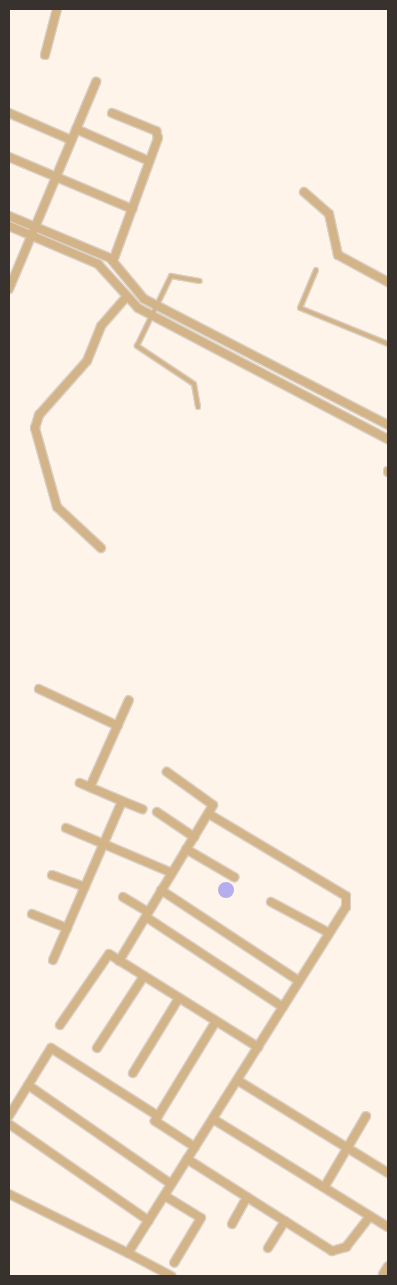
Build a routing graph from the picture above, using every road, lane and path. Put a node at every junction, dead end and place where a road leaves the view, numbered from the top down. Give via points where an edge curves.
1 (57, 9) edge
2 (45, 55) dead end
3 (96, 82) dead end
4 (9, 113) edge
5 (112, 113) dead end
6 (76, 129) junction
7 (71, 140) junction
8 (9, 157) edge
9 (149, 161) junction
10 (55, 178) junction
11 (304, 192) dead end
12 (132, 208) junction
13 (9, 216) edge
14 (9, 226) edge
15 (31, 231) junction
16 (114, 261) junction
17 (316, 270) dead end
18 (200, 281) dead end
19 (388, 282) edge
20 (9, 289) edge
21 (126, 297) junction
22 (157, 306) junction
23 (152, 316) junction
24 (388, 344) edge
25 (198, 408) dead end
26 (388, 425) edge
27 (388, 439) edge
28 (101, 548) dead end
29 (39, 690) dead end
30 (129, 700) dead end
31 (118, 726) junction
32 (167, 772) dead end
33 (80, 783) dead end
34 (90, 787) junction
35 (122, 801) junction
36 (142, 809) dead end
37 (157, 812) dead end
38 (209, 814) junction
39 (66, 828) dead end
40 (194, 837) junction
41 (186, 849) junction
42 (172, 873) junction
43 (52, 875) dead end
44 (234, 877) dead end
45 (85, 887) junction
46 (161, 890) junction
47 (123, 897) dead end
48 (271, 902) dead end
49 (32, 914) dead end
50 (147, 914) junction
51 (67, 928) junction
52 (329, 933) junction
53 (53, 960) dead end
54 (119, 961) junction
55 (144, 976) junction
56 (299, 981) junction
57 (179, 998) junction
58 (283, 1007) junction
59 (216, 1021) junction
60 (60, 1025) dead end
61 (258, 1047) junction
62 (97, 1048) dead end
63 (133, 1073) dead end
64 (237, 1080) junction
65 (28, 1085) junction
66 (9, 1116) edge
67 (158, 1116) junction
68 (366, 1116) dead end
69 (213, 1119) junction
70 (9, 1124) edge
71 (195, 1147) junction
72 (350, 1150) junction
73 (187, 1159) junction
74 (388, 1173) edge
75 (172, 1184) junction
76 (325, 1186) junction
77 (9, 1194) edge
78 (164, 1196) junction
79 (247, 1197) junction
80 (370, 1216) junction
81 (149, 1221) junction
82 (285, 1221) junction
83 (232, 1224) dead end
84 (388, 1227) edge
85 (268, 1248) dead end
86 (128, 1253) junction
87 (174, 1263) dead end
88 (388, 1266) edge
89 (383, 1274) dead end
90 (171, 1276) edge

1 - 2 street
3 - 6 street
4 - 7 street
5 - 9 street via 156,131 158,138
6 - 7 street
6 - 9 street
7 - 10 street
8 - 10 street
9 - 12 street
10 - 12 street
10 - 15 street
11 - 19 street via 329,214 338,255
12 - 16 street
13 - 15 street
14 - 15 street
15 - 16 street
15 - 20 street
15 - 21 street via 98,264
16 - 22 street via 138,294
17 - 24 lane via 300,308
18 - 22 lane via 171,276
21 - 23 street
21 - 28 street via 102,326 87,360 39,415 35,428 58,507
22 - 23 lane
22 - 26 street
23 - 25 lane via 137,342 138,352 194,384
23 - 27 street
29 - 31 street
30 - 31 street
31 - 34 street
32 - 38 street via 211,800
33 - 34 street
34 - 35 street
35 - 36 street
35 - 45 street
37 - 40 street
38 - 40 street
38 - 52 street via 346,896 346,906
39 - 42 street
40 - 41 street
41 - 42 street
41 - 44 street
42 - 46 street
43 - 45 street
45 - 51 street
46 - 50 street
46 - 56 street
47 - 50 street
48 - 52 street
49 - 51 street
50 - 54 street
50 - 58 street
51 - 53 street
52 - 56 street
54 - 55 street
54 - 60 street via 109,954
55 - 57 street
55 - 62 street
56 - 58 street
57 - 59 street
57 - 63 street
58 - 61 street
59 - 61 street
59 - 67 street
61 - 64 street
64 - 69 street
64 - 72 street
65 - 66 street
65 - 67 street via 51,1048
65 - 75 street
67 - 71 street via 155,1121
68 - 72 street
69 - 71 street
69 - 76 street
70 - 81 street
71 - 73 street
72 - 74 street
72 - 76 street
73 - 75 street
73 - 79 street
75 - 78 street
76 - 80 street
77 - 86 street
78 - 81 street
78 - 87 street via 201,1218
79 - 82 street
79 - 83 street
80 - 82 street via 346,1247 338,1250
80 - 84 street
81 - 86 street
82 - 85 street
86 - 90 street
88 - 89 street

